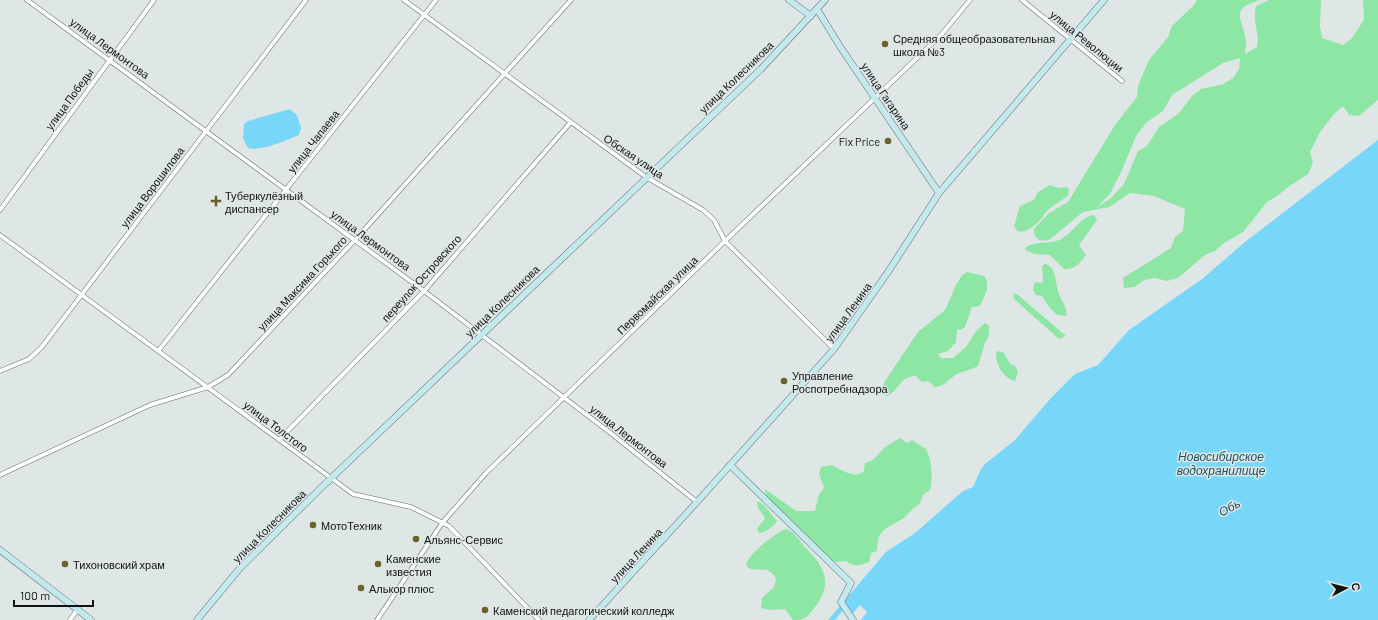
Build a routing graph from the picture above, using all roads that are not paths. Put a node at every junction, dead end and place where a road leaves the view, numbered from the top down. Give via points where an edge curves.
1 (27, 0) edge
2 (154, 0) edge
3 (306, 0) edge
4 (404, 0) edge
5 (436, 0) edge
6 (571, 0) edge
7 (788, 0) edge
8 (970, 0) edge
9 (1022, 0) edge
10 (1104, 0) edge
11 (822, 1) edge
12 (817, 9) junction
13 (424, 15) junction
14 (811, 16) junction
15 (1069, 39) junction
16 (109, 60) junction
17 (505, 74) junction
18 (1122, 81) dead end
19 (875, 98) junction
20 (570, 123) junction
21 (206, 130) junction
22 (646, 177) junction
23 (286, 190) junction
24 (940, 193) junction
25 (0, 210) edge
26 (0, 235) edge
27 (355, 240) junction
28 (725, 240) junction
29 (424, 291) junction
30 (82, 294) junction
31 (480, 334) junction
32 (834, 349) junction
33 (159, 350) junction
34 (0, 371) edge
35 (208, 387) junction
36 (564, 398) junction
37 (280, 440) junction
38 (730, 465) junction
39 (0, 475) edge
40 (331, 478) junction
41 (698, 502) junction
42 (443, 522) junction
43 (0, 550) edge
44 (78, 610) junction
45 (70, 620) edge
46 (91, 620) edge
47 (197, 620) edge
48 (377, 620) edge
49 (539, 620) edge
50 (589, 620) edge
51 (853, 620) edge

1 - 16 street, улица Лермонтова
2 - 16 street, улица Победы
3 - 21 street, улица Ворошилова
4 - 13 street, Обская улица
5 - 13 street, улица Чапаева
6 - 17 street, улица Максима Горького
7 - 14 street
8 - 19 street, Первомайская улица via 941,35
9 - 15 street, улица Революции
10 - 15 street, улица Ленина
11 - 12 street, улица Колесникова
12 - 14 street, улица Колесникова
12 - 19 street, улица Гагарина
13 - 17 street, Обская улица
13 - 23 street, улица Чапаева
14 - 22 street, улица Колесникова via 761,69
15 - 18 street, улица Революции
15 - 24 street, улица Ленина
16 - 21 street, улица Лермонтова
16 - 25 street, улица Победы
17 - 20 street, Обская улица
17 - 27 street, улица Максима Горького
19 - 24 street, улица Гагарина
19 - 28 street, Первомайская улица
20 - 22 street, Обская улица
20 - 29 street, переулок Островского
21 - 23 street, улица Лермонтова
21 - 30 street, улица Ворошилова
22 - 28 street, Обская улица via 703,210 714,220
22 - 31 street, улица Колесникова
23 - 27 street, улица Лермонтова
23 - 33 street, улица Чапаева
24 - 32 street, улица Ленина
26 - 30 street, улица Толстого
27 - 29 street, улица Лермонтова
27 - 35 street, улица Максима Горького via 228,375
28 - 32 street, Обская улица
28 - 36 street, Первомайская улица
29 - 31 street, улица Лермонтова
29 - 37 street, переулок Островского
30 - 33 street, улица Толстого
30 - 34 street, улица Ворошилова via 41,348 29,359
31 - 36 street, улица Лермонтова
31 - 40 street, улица Колесникова
32 - 38 street, улица Ленина
33 - 35 street, улица Толстого
35 - 37 street, улица Толстого
35 - 39 street, улица Максима Горького via 150,405
36 - 41 street, улица Лермонтова
36 - 42 street, Первомайская улица via 486,473
37 - 40 street, улица Толстого
38 - 41 street, улица Ленина
38 - 51 street via 851,583 841,602
40 - 42 street, улица Толстого via 353,494 411,507
40 - 47 street, улица Колесникова via 240,568
41 - 50 street, улица Ленина
42 - 48 street, Первомайская улица
42 - 49 street, улица Толстого
43 - 44 street
44 - 45 street
44 - 46 street

